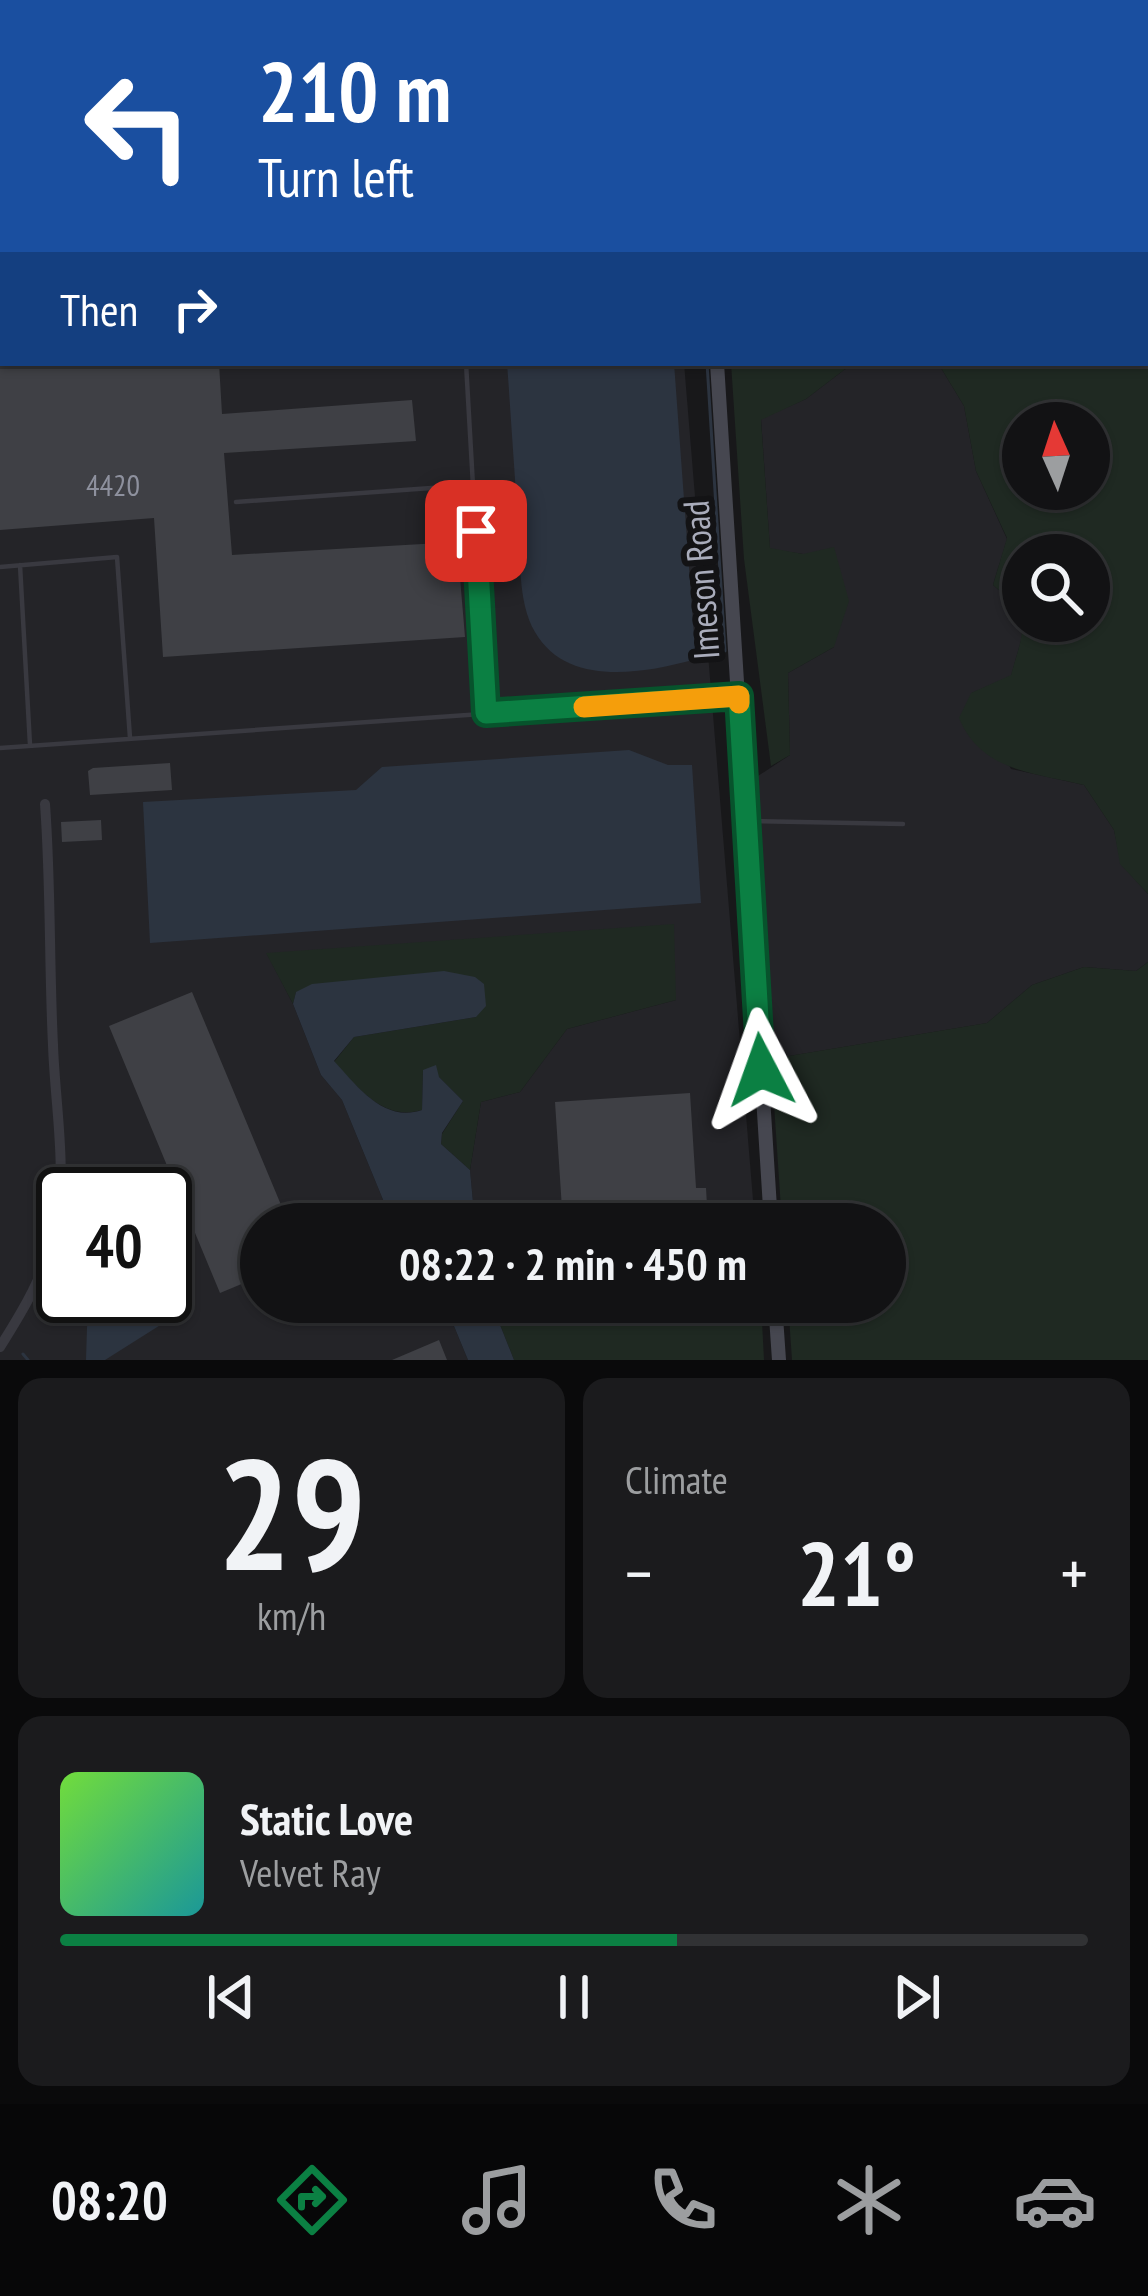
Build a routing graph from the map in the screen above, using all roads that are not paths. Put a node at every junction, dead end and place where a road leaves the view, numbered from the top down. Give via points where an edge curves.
1 (466, 366) edge
2 (717, 366) edge
3 (473, 485) junction
4 (236, 502) dead end
5 (20, 565) junction
6 (0, 567) edge
7 (739, 696) junction
8 (486, 713) junction
9 (130, 738) junction
10 (30, 746) junction
11 (0, 748) edge
12 (45, 804) dead end
13 (747, 820) junction
14 (903, 824) dead end
15 (770, 1203) edge
16 (777, 1323) edge
17 (0, 1347) edge
18 (779, 1360) edge

1 - 3 lane
2 - 7 street, Imeson Road
3 - 4 lane
3 - 8 lane
5 - 6 lane
5 - 9 lane via 117,557
5 - 10 lane
7 - 8 lane
7 - 13 street, Imeson Road
8 - 9 lane
9 - 10 lane
10 - 11 lane
12 - 17 street via 62,1184 48,1258
13 - 14 lane
13 - 15 street, Imeson Road
16 - 18 street

